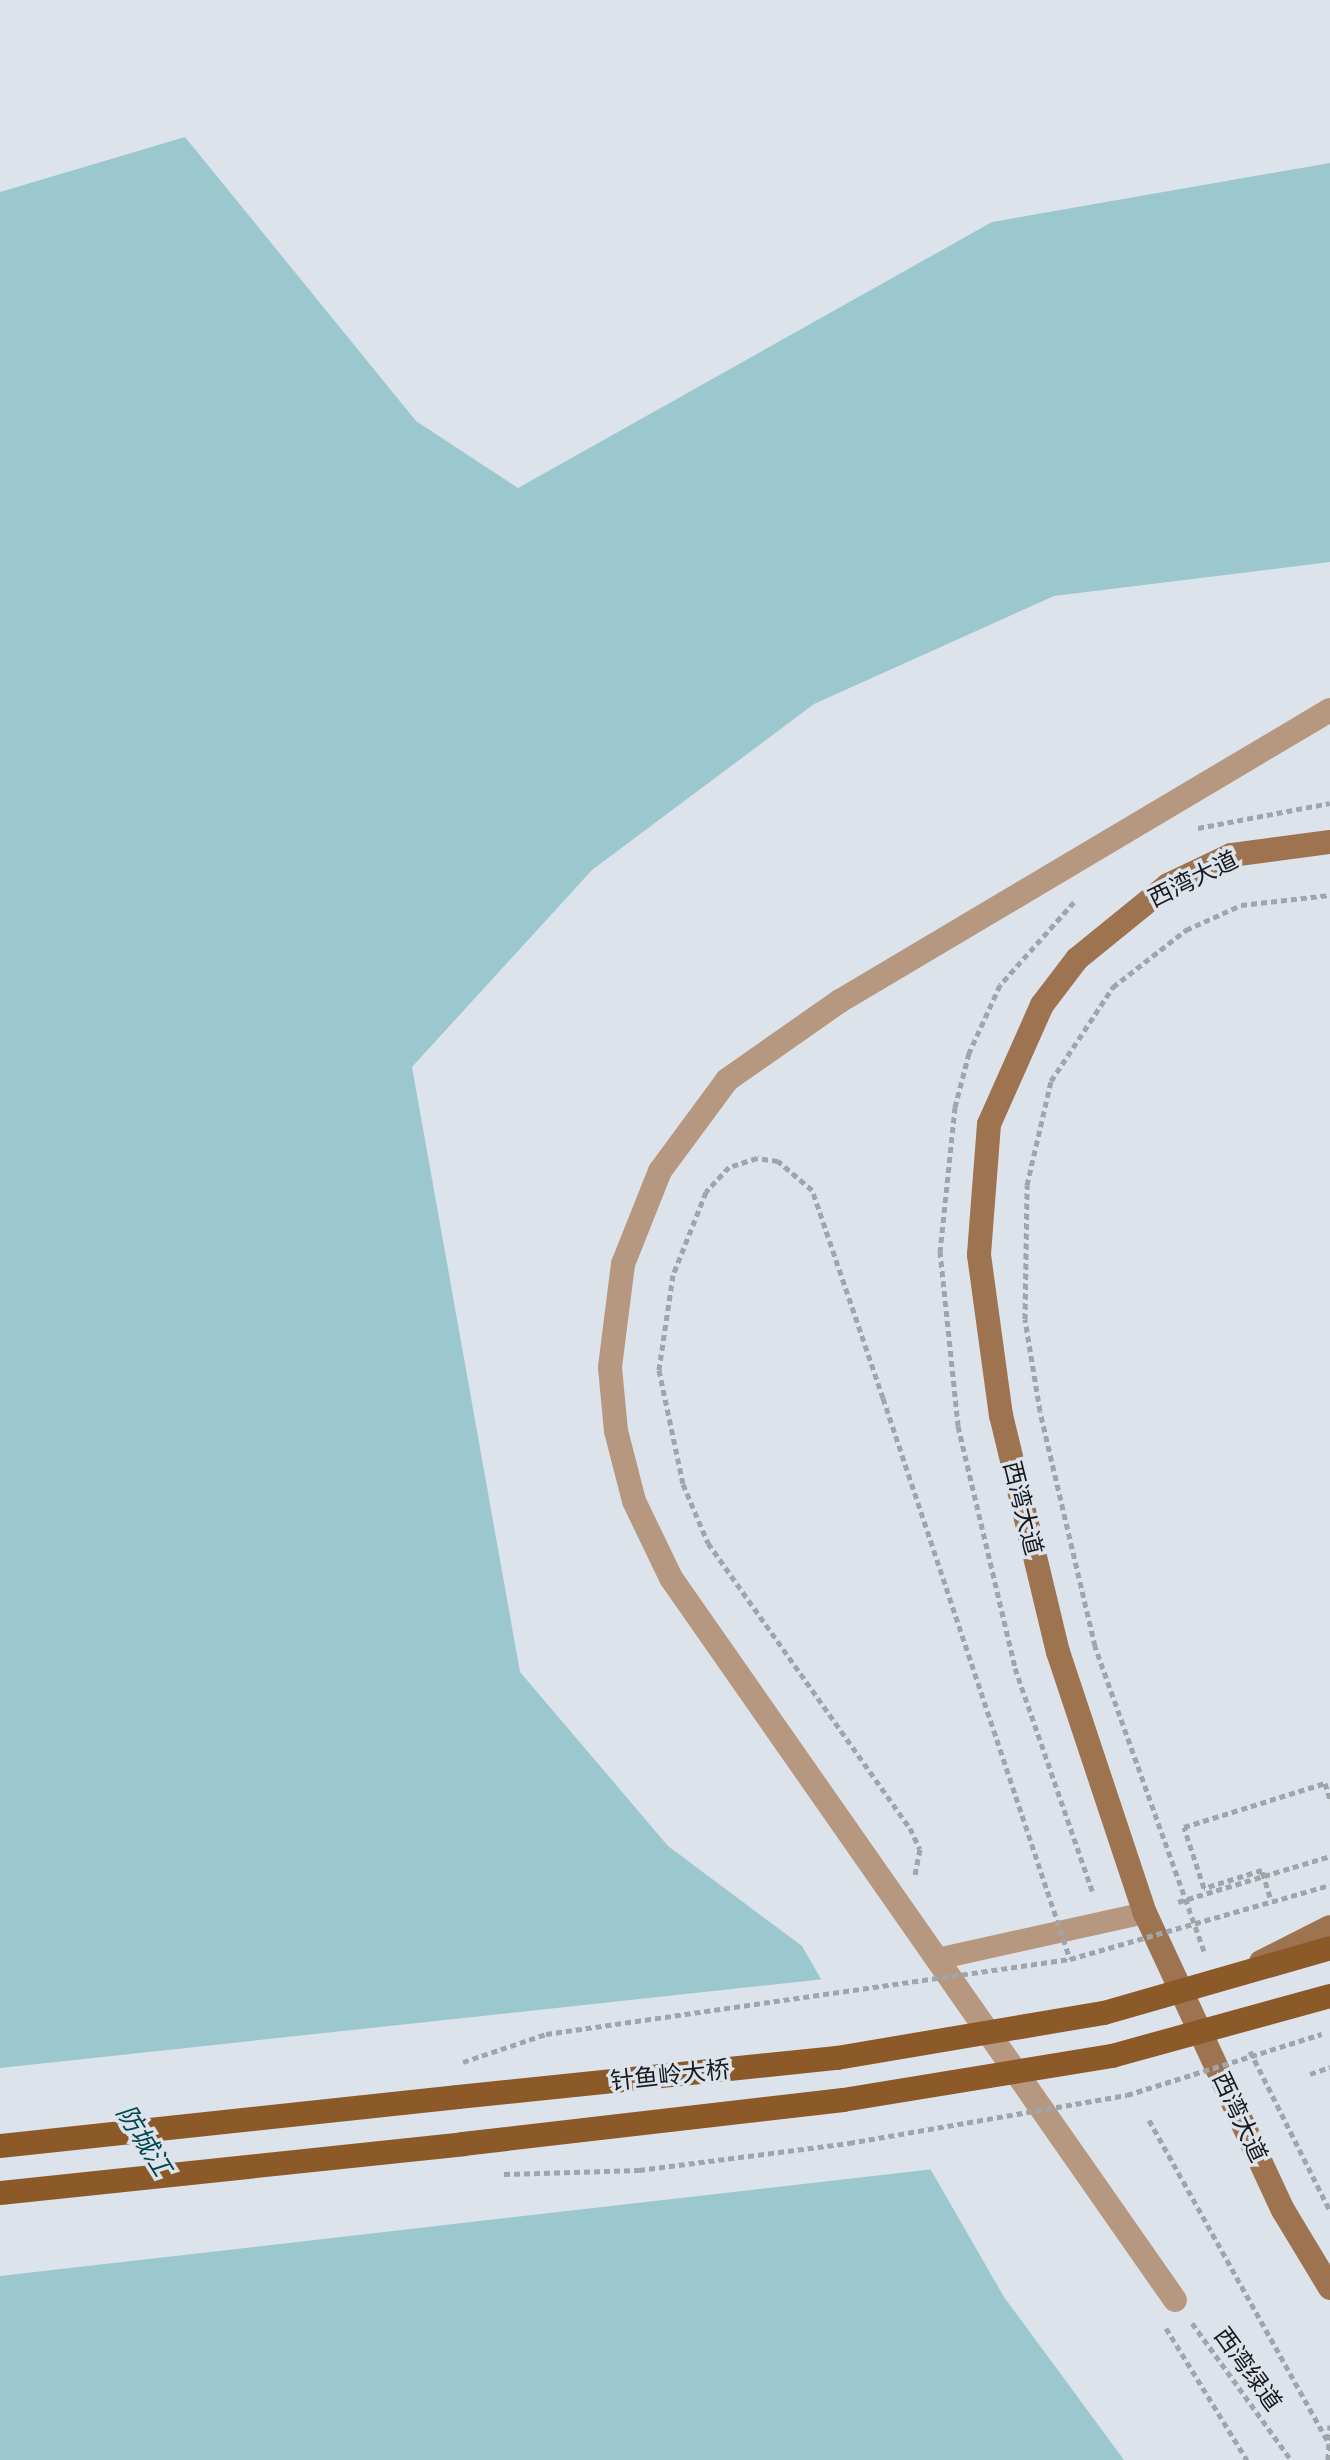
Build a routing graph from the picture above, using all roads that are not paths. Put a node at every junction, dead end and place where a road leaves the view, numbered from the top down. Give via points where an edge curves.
1 (1330, 710) edge
2 (1322, 844) edge
3 (1145, 1913) junction
4 (1330, 1927) edge
5 (1330, 1948) edge
6 (937, 1959) junction
7 (1205, 1989) junction
8 (1330, 1996) edge
9 (0, 2146) edge
10 (0, 2193) edge
11 (1330, 2288) edge
12 (1175, 2300) road end

1 - 6 street via 840,1001 727,1080 660,1171 623,1264 610,1367 616,1431 634,1501 671,1578
2 - 3 main road, 西湾大道 via 1231,855 1115,921 1042,1005 989,1124 979,1255 989,1354 1058,1652
3 - 6 lane
3 - 11 main road, 西湾大道 via 1283,2210
4 - 7 main road, bridge
5 - 7 main road, 针鱼岭大桥, bridge
6 - 12 street
7 - 9 main road, 针鱼岭大桥, bridge via 837,2058
8 - 10 main road, 针鱼岭大桥, bridge via 1112,2056 843,2100

